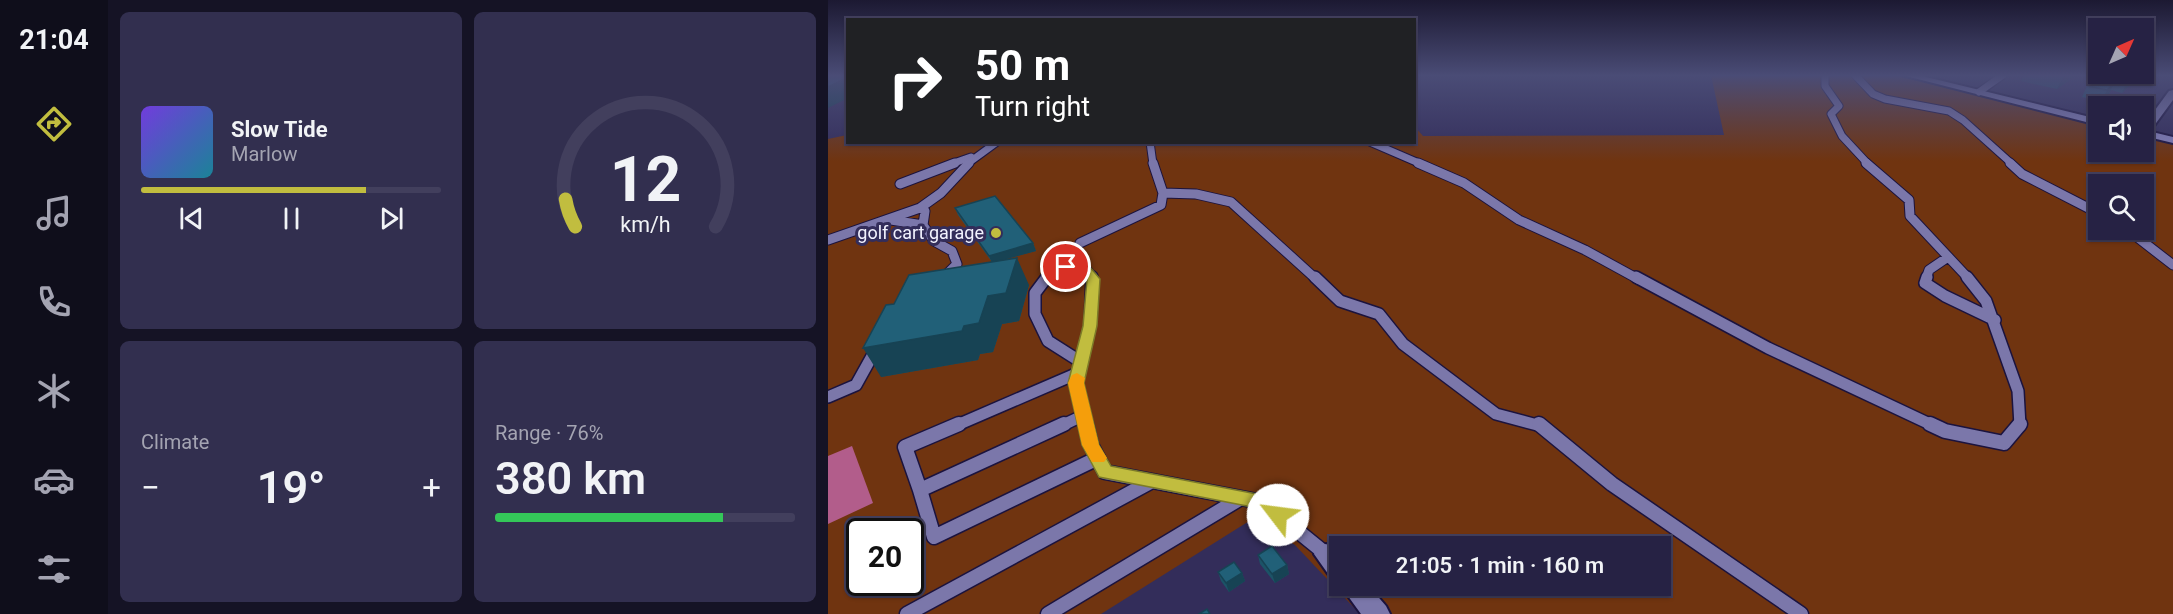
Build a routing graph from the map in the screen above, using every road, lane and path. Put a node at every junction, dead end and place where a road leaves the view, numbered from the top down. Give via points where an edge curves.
1 (1837, 104) edge
2 (1910, 104) edge
3 (2025, 104) edge
4 (2165, 104) edge
5 (2088, 119) edge
6 (2154, 119) edge
7 (2154, 135) edge
8 (2173, 140) edge
9 (994, 144) edge
10 (1150, 144) edge
11 (1375, 144) edge
12 (974, 156) junction
13 (900, 184) dead end
14 (1163, 193) junction
15 (920, 207) junction
16 (2088, 208) edge
17 (887, 219) junction
18 (923, 225) junction
19 (828, 240) edge
20 (2141, 240) edge
21 (1080, 243) dead end
22 (1948, 257) junction
23 (2173, 265) edge
24 (933, 288) edge
25 (1995, 320) junction
26 (883, 334) edge
27 (1080, 368) junction
28 (828, 397) edge
29 (1084, 416) junction
30 (1098, 458) junction
31 (1152, 481) junction
32 (920, 490) junction
33 (1241, 498) junction
34 (1329, 559) edge
35 (1361, 596) edge
36 (907, 614) edge
37 (1048, 614) edge
38 (1377, 614) edge
39 (1801, 614) edge

1 - 22 lane via 1831,114 1832,123 1865,162 1909,200 1910,216
2 - 16 lane via 1949,111 2022,174
3 - 5 main road
4 - 6 street
7 - 8 main road
9 - 12 lane
10 - 14 lane
11 - 25 lane via 1464,183 1519,220 1585,250 1788,358 1945,431 2004,443 2020,427 2018,391
12 - 13 lane
12 - 15 lane via 953,181
14 - 21 lane via 1161,205
14 - 39 lane via 1196,194 1231,202 1340,301 1379,314 1403,344 1496,414 1539,424 1612,484
15 - 17 lane
15 - 18 lane via 926,211
17 - 18 lane
17 - 19 lane
18 - 24 lane via 934,241 952,251 957,264
20 - 23 lane
22 - 25 lane via 1986,301
22 - 25 lane via 1929,270 1925,283
26 - 28 lane via 856,385
27 - 27 lane via 1090,326 1094,279 1081,263 1051,272 1035,293 1035,314 1048,341
27 - 29 lane via 1076,383
27 - 32 lane via 905,447
29 - 30 lane
29 - 32 lane
30 - 31 lane via 1105,472
30 - 32 lane via 934,537
31 - 33 lane
31 - 36 lane
33 - 34 lane via 1262,502
33 - 37 lane
35 - 38 street

